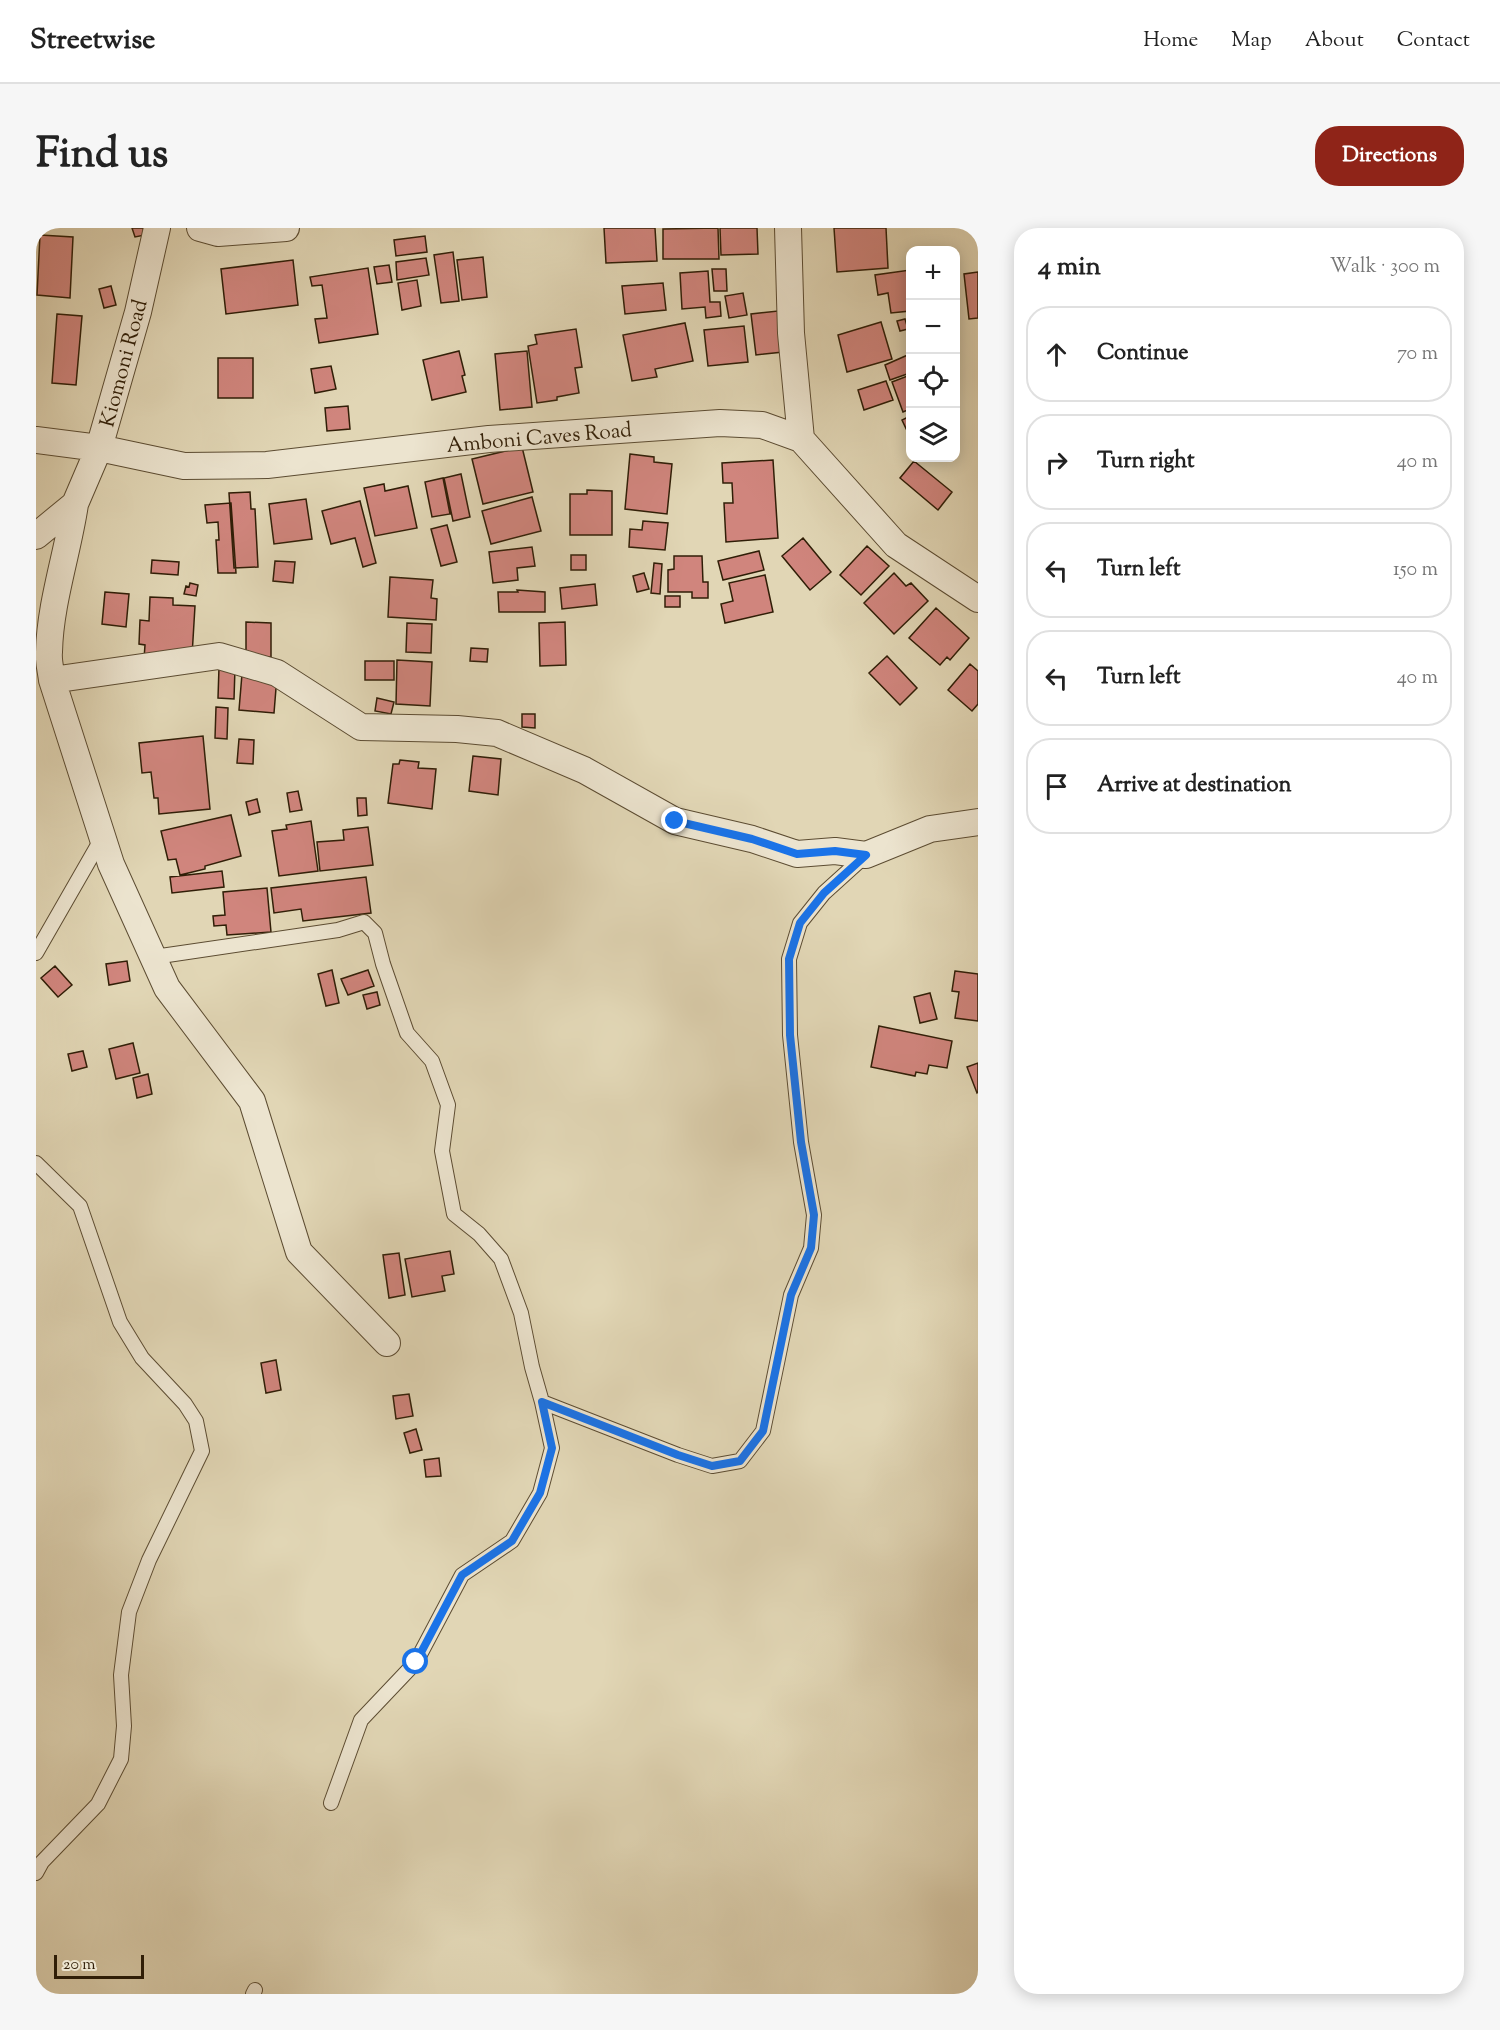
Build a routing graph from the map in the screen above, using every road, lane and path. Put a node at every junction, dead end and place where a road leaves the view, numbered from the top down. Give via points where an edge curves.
1 (157, 228) edge
2 (200, 228) edge
3 (286, 228) edge
4 (788, 228) edge
5 (801, 439) junction
6 (36, 440) edge
7 (99, 448) junction
8 (77, 499) junction
9 (36, 536) edge
10 (978, 599) edge
11 (42, 651) edge
12 (52, 680) junction
13 (978, 822) edge
14 (103, 838) junction
15 (866, 855) junction
16 (36, 954) edge
17 (154, 957) junction
18 (36, 1163) edge
19 (387, 1343) dead end
20 (542, 1402) junction
21 (331, 1803) dead end
22 (36, 1873) edge

1 - 7 street, Kiomoni Road via 138,312
2 - 3 street via 218,233
4 - 5 street via 791,333
5 - 7 street, Amboni Caves Road via 762,425 720,423 489,439 267,465 184,466
5 - 10 street, Amboni Caves Road via 896,545
6 - 7 street, Amboni Caves Road
7 - 8 street, Kiomoni Road
8 - 9 street
8 - 11 street
11 - 12 street
12 - 14 street
12 - 15 street via 219,656 277,673 361,727 497,732 584,770 675,821 797,854 835,851
13 - 15 street via 930,829
14 - 16 lane
14 - 17 street
15 - 20 lane via 824,893 800,923 789,959 790,1035 801,1142 814,1215 811,1248 791,1295 763,1431 740,1461 712,1466
17 - 19 street via 167,988 252,1101 299,1252
17 - 20 lane via 338,930 364,922 375,933 407,1033 432,1061 448,1105 442,1151 454,1214 501,1259 521,1313
18 - 22 lane via 80,1206 120,1322 142,1358 196,1421 202,1451 149,1560 129,1612 121,1675 121,1759 98,1804
20 - 21 lane via 552,1448 540,1493 512,1541 462,1575 416,1662 361,1720

